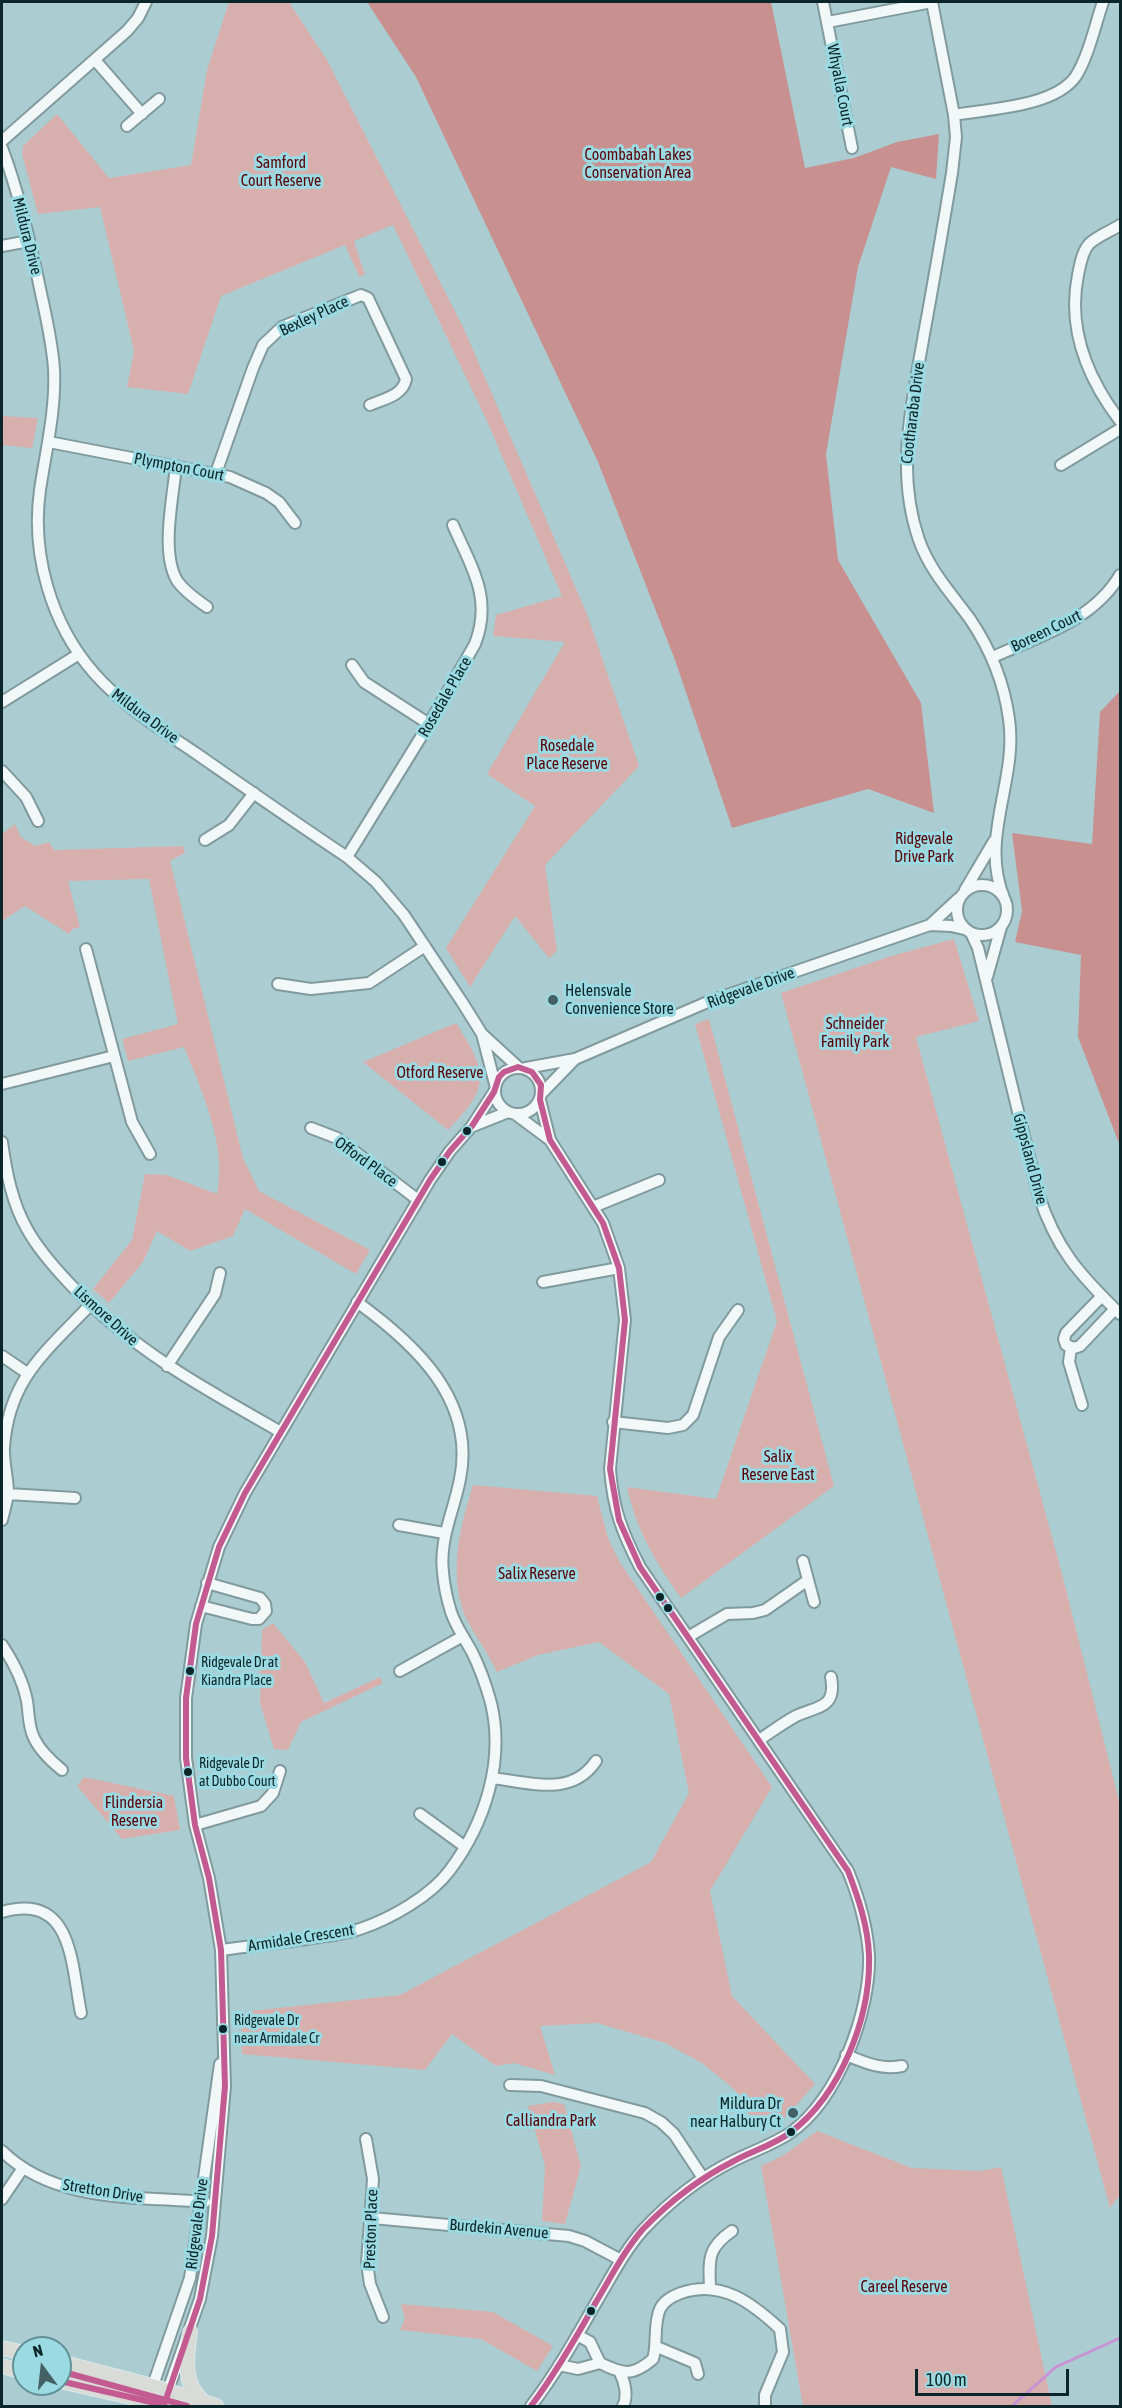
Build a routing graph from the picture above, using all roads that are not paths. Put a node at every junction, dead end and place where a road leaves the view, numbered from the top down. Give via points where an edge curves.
1 (146, 2) edge
2 (823, 2) edge
3 (932, 2) edge
4 (1103, 2) edge
5 (828, 22) junction
6 (95, 60) junction
7 (159, 99) dead end
8 (142, 114) junction
9 (954, 115) junction
10 (127, 126) dead end
11 (2, 141) edge
12 (2, 148) edge
13 (852, 148) dead end
14 (1120, 225) edge
15 (29, 241) junction
16 (2, 246) edge
17 (370, 405) dead end
18 (1120, 421) edge
19 (1120, 429) edge
20 (49, 442) junction
21 (1061, 465) dead end
22 (176, 466) junction
23 (216, 473) junction
24 (295, 523) dead end
25 (453, 525) dead end
26 (1120, 575) edge
27 (207, 607) dead end
28 (79, 654) junction
29 (993, 657) junction
30 (352, 665) dead end
31 (2, 702) edge
32 (429, 724) junction
33 (2, 771) edge
34 (254, 794) junction
35 (38, 821) dead end
36 (995, 838) junction
37 (205, 840) dead end
38 (346, 857) junction
39 (961, 896) junction
40 (1004, 898) junction
41 (930, 926) junction
42 (1000, 927) junction
43 (968, 931) junction
44 (425, 946) junction
45 (86, 949) dead end
46 (986, 981) junction
47 (278, 984) dead end
48 (482, 1034) junction
49 (114, 1056) junction
50 (575, 1059) junction
51 (522, 1068) junction
52 (2, 1084) edge
53 (495, 1088) junction
54 (541, 1096) junction
55 (512, 1113) junction
56 (472, 1126) junction
57 (311, 1128) dead end
58 (550, 1140) junction
59 (2, 1142) edge
60 (150, 1154) dead end
61 (4, 1175) edge
62 (658, 1180) dead end
63 (418, 1200) junction
64 (593, 1207) junction
65 (619, 1268) junction
66 (220, 1274) dead end
67 (543, 1282) dead end
68 (1102, 1296) junction
69 (357, 1302) junction
70 (90, 1305) junction
71 (738, 1310) dead end
72 (1118, 1311) edge
73 (1071, 1348) junction
74 (2, 1356) edge
75 (167, 1366) junction
76 (27, 1372) junction
77 (1082, 1405) dead end
78 (613, 1422) junction
79 (281, 1432) junction
80 (8, 1494) junction
81 (75, 1498) dead end
82 (2, 1520) edge
83 (399, 1525) dead end
84 (444, 1533) junction
85 (803, 1561) dead end
86 (808, 1580) junction
87 (207, 1583) junction
88 (814, 1602) dead end
89 (201, 1606) junction
90 (462, 1636) junction
91 (688, 1637) junction
92 (2, 1645) edge
93 (400, 1671) dead end
94 (831, 1677) dead end
95 (759, 1740) junction
96 (596, 1761) dead end
97 (62, 1770) dead end
98 (280, 1771) dead end
99 (492, 1778) junction
100 (420, 1814) dead end
101 (195, 1825) junction
102 (464, 1846) junction
103 (2, 1912) edge
104 (221, 1950) junction
105 (81, 2013) dead end
106 (224, 2041) junction
107 (846, 2055) junction
108 (902, 2066) dead end
109 (510, 2085) dead end
110 (366, 2139) dead end
111 (2, 2151) edge
112 (24, 2168) junction
113 (703, 2178) junction
114 (2, 2199) edge
115 (200, 2202) junction
116 (214, 2203) junction
117 (372, 2218) junction
118 (732, 2231) dead end
119 (621, 2260) junction
120 (710, 2288) junction
121 (382, 2317) dead end
122 (190, 2332) junction
123 (577, 2335) junction
124 (657, 2347) junction
125 (600, 2363) junction
126 (72, 2365) edge
127 (559, 2365) junction
128 (620, 2373) junction
129 (698, 2374) dead end
130 (72, 2383) edge
131 (152, 2386) junction
132 (167, 2390) junction
133 (148, 2402) junction
134 (211, 2404) edge
135 (167, 2406) edge
136 (531, 2406) edge
137 (623, 2406) edge
138 (763, 2406) edge

1 - 6 street via 127,31
2 - 5 street, Whyalla Court
3 - 5 street, Whyalla Court
3 - 9 street, Cootharaba Drive
4 - 9 street via 1081,65 1065,87 1041,99
5 - 13 street, Whyalla Court
6 - 8 street
6 - 11 street
7 - 8 street
8 - 10 street
9 - 29 street, Cootharaba Drive via 952,173 910,416 905,467 911,514 930,565
12 - 15 street, Mildura Drive
14 - 18 street via 1089,245 1080,260 1075,288 1077,330 1085,363
15 - 16 street
15 - 20 street, Mildura Drive via 52,351 54,396
17 - 23 street, Bexley Place via 397,393 406,379 368,298 361,295 282,327 263,345
19 - 21 street
20 - 22 street, Plympton Court
20 - 28 street, Mildura Drive via 40,491 38,541 54,606
22 - 23 street, Plympton Court
22 - 27 street via 171,564 186,592
23 - 24 street, Plympton Court via 266,493 279,502
25 - 32 street, Rosedale Place via 480,589 483,620 475,644
26 - 29 street, Boreen Court via 1103,599 1080,617
28 - 31 street
28 - 34 street, Mildura Drive via 130,708
29 - 36 street, Cootharaba Drive via 1005,696 1010,740
30 - 32 street via 363,682
32 - 38 street, Rosedale Place
33 - 35 street via 26,797
34 - 37 street via 229,825
34 - 38 street, Mildura Drive
36 - 39 street, Cootharaba Drive
36 - 40 street, Cootharaba Drive via 997,880
38 - 44 street, Mildura Drive via 390,897
39 - 40 street via 969,888 985,885
39 - 41 street, Ridgevale Drive
39 - 43 street via 956,915
40 - 42 street via 1007,913
41 - 43 street, Ridgevale Drive
41 - 50 street, Ridgevale Drive via 710,1001
42 - 43 street via 987,935
42 - 46 street, Gippsland Drive
43 - 46 street, Gippsland Drive via 978,948
44 - 47 street via 369,983 310,989
44 - 48 street, Mildura Drive
45 - 49 street
46 - 68 street, Gippsland Drive via 1043,1209 1068,1258
48 - 51 street, Mildura Drive
48 - 53 street, Mildura Drive
49 - 52 street
49 - 60 street via 132,1122
50 - 51 street, Ridgevale Drive
50 - 54 street, Ridgevale Drive
51 - 53 street via 504,1072
51 - 54 street via 538,1078
53 - 55 street via 498,1104
53 - 56 street, Ridgevale Drive
54 - 55 street via 530,1111
54 - 58 street
55 - 56 street, Ridgevale Drive
55 - 58 street
56 - 63 street, Ridgevale Drive via 439,1166
57 - 63 street, Offord Place via 337,1138
58 - 64 street
59 - 61 street, Lismore Drive
61 - 70 street, Lismore Drive via 26,1228 56,1269
62 - 64 street
63 - 69 street, Ridgevale Drive
64 - 65 street
65 - 67 street
65 - 78 street via 625,1320
66 - 75 street via 215,1294
68 - 72 street, Gippsland Drive
68 - 73 street via 1066,1333 1064,1342
69 - 79 street, Ridgevale Drive
69 - 84 street, Armidale Crescent via 434,1370 454,1408 461,1442 461,1476
70 - 75 street, Lismore Drive
70 - 76 street
71 - 78 street via 719,1337 693,1415 683,1425 668,1428
72 - 73 street via 1080,1346
73 - 77 street via 1070,1362
74 - 76 street
75 - 79 street, Lismore Drive
76 - 80 street via 6,1425
78 - 91 street via 610,1469 622,1531 639,1567
79 - 87 street, Ridgevale Drive via 232,1518
80 - 81 street
80 - 82 street
83 - 84 street
84 - 90 street, Armidale Crescent via 445,1590
85 - 86 street
86 - 88 street
86 - 91 street via 765,1610 727,1614
87 - 89 street, Ridgevale Drive
87 - 89 street via 260,1598 266,1611 256,1620
89 - 101 street, Ridgevale Drive via 190,1659 185,1731
90 - 93 street
90 - 99 street, Armidale Crescent via 482,1673 491,1704 495,1754
91 - 95 street
92 - 97 street via 18,1671 34,1739
94 - 95 street via 829,1701
95 - 107 street via 848,1871 863,1914 868,1982 863,2010
96 - 99 street via 580,1778 566,1784
98 - 101 street via 273,1792 261,1806
99 - 102 street, Armidale Crescent via 484,1807
100 - 102 street
101 - 104 street, Ridgevale Drive
102 - 104 street, Armidale Crescent via 450,1871 379,1922 331,1935
103 - 105 street via 32,1908 58,1923 67,1941
104 - 106 street, Ridgevale Drive
106 - 115 street, Ridgevale Drive
106 - 116 street, Ridgevale Drive via 225,2086
107 - 108 street via 875,2067
107 - 113 street via 828,2093 798,2126 770,2145
109 - 113 street via 541,2086 645,2114 674,2134
110 - 117 street, Preston Place via 374,2179
111 - 112 street, Stretton Drive
112 - 114 street
112 - 115 street, Stretton Drive via 45,2180 81,2191
113 - 119 street via 662,2211
115 - 116 street, Stretton Drive
115 - 131 street, Ridgevale Drive via 190,2278
116 - 122 street, Ridgevale Drive via 212,2236
117 - 119 street, Burdekin Avenue via 569,2236
117 - 121 street, Preston Place via 367,2263
118 - 120 street via 713,2249 708,2262
119 - 123 street
120 - 124 street via 670,2296 660,2307
120 - 138 street via 739,2298 780,2329 783,2352
122 - 132 street, Ridgevale Drive
122 - 134 main road via 186,2359 189,2380 194,2393
123 - 125 street via 590,2342
123 - 127 street
124 - 128 street via 653,2359 641,2369
124 - 129 street via 695,2363
125 - 127 street via 578,2369
125 - 128 street
126 - 131 main road
127 - 136 street
128 - 137 street via 625,2387
130 - 133 main road
131 - 132 main road
131 - 133 street, Ridgevale Drive
132 - 134 main road
132 - 135 street, Ridgevale Drive
133 - 135 main road

